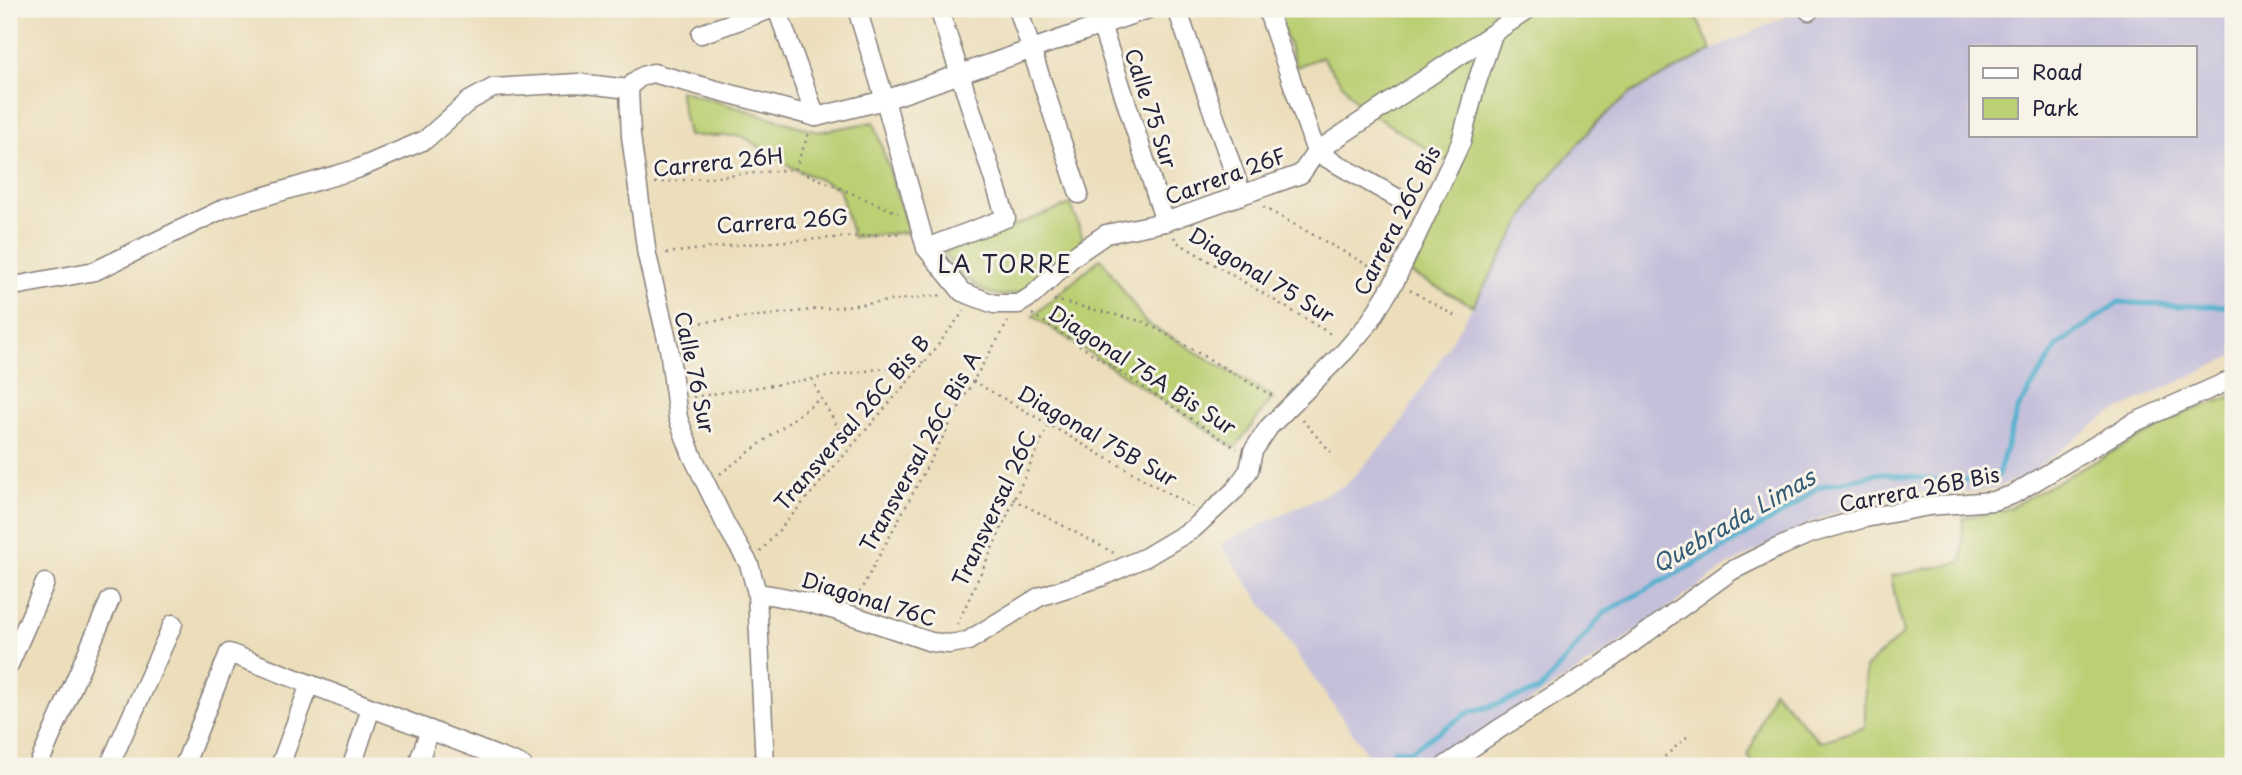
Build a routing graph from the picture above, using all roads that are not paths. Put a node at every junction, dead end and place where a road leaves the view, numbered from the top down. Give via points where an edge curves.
1 (771, 9) edge
2 (777, 9) edge
3 (857, 9) edge
4 (939, 9) edge
5 (1018, 9) edge
6 (1148, 9) edge
7 (1177, 9) edge
8 (1268, 9) edge
9 (1529, 9) edge
10 (1099, 17) edge
11 (701, 34) dead end
12 (1493, 34) junction
13 (1031, 49) junction
14 (960, 72) junction
15 (629, 89) junction
16 (886, 100) junction
17 (816, 117) junction
18 (1316, 152) junction
19 (1079, 194) dead end
20 (1242, 195) junction
21 (1399, 199) dead end
22 (1165, 222) junction
23 (921, 234) junction
24 (9, 287) edge
25 (2233, 379) edge
26 (45, 583) dead end
27 (757, 593) junction
28 (110, 600) dead end
29 (173, 624) dead end
30 (968, 641) joint
31 (9, 665) edge
32 (310, 684) junction
33 (371, 708) junction
34 (430, 730) junction
35 (486, 759) edge
36 (38, 766) edge
37 (109, 766) edge
38 (184, 766) edge
39 (280, 766) edge
40 (352, 766) edge
41 (417, 766) edge
42 (523, 766) edge
43 (765, 766) edge
44 (1445, 766) edge

1 - 11 street
2 - 17 street
3 - 16 street
4 - 14 street
5 - 13 street
6 - 10 street
7 - 20 street
8 - 18 street
9 - 12 street, Carrera 26F
10 - 13 street
10 - 22 street, Calle 75 Sur
12 - 18 street, Carrera 26F
12 - 30 street, Carrera 26C Bis via 1461,142 1395,281 1350,346 1269,427 1236,490 1193,529 1133,563 1039,597
13 - 14 street
13 - 19 street
14 - 16 street
14 - 23 street via 1006,218
15 - 17 street via 643,75 653,74
15 - 24 street via 578,83 493,88 469,101 425,140 357,169 225,208 95,271
15 - 27 street, Calle 76 Sur via 647,255 669,348 678,418 706,484 749,564
16 - 17 street
16 - 23 street
18 - 20 street, Carrera 26F via 1301,174
18 - 21 street
20 - 22 street, Carrera 26F
22 - 23 street, Carrera 26F via 1106,234 1026,299 994,304 968,295
25 - 44 street, Carrera 26B Bis via 2133,423 2012,495 1865,518 1777,548 1731,571 1601,667
26 - 31 street
27 - 30 street, Diagonal 76C via 794,598 931,642
27 - 43 street, Calle 76 Sur
28 - 36 street
29 - 37 street
32 - 33 street
32 - 38 street via 229,653
32 - 39 street
33 - 34 street
33 - 40 street
34 - 35 street
34 - 41 street
35 - 42 street

